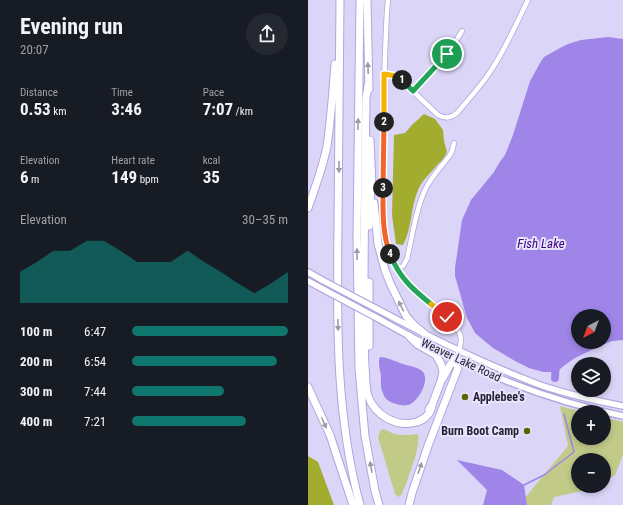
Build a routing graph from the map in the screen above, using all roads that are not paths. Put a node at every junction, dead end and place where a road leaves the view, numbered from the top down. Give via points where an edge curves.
1 (340, 0) edge
2 (360, 0) edge
3 (366, 0) edge
4 (388, 0) edge
5 (528, 0) edge
6 (339, 16) junction
7 (462, 31) dead end
8 (384, 74) junction
9 (368, 85) junction
10 (413, 91) junction
11 (454, 142) dead end
12 (371, 184) junction
13 (308, 208) edge
14 (397, 269) junction
15 (308, 272) edge
16 (308, 281) edge
17 (426, 335) junction
18 (409, 336) junction
19 (459, 351) junction
20 (456, 360) junction
21 (442, 381) junction
22 (308, 387) edge
23 (432, 405) junction
24 (623, 406) edge
25 (623, 416) edge
26 (353, 505) edge
27 (360, 505) edge
28 (379, 505) edge
29 (409, 505) edge

1 - 6 highway
28 -> 2 highway via 365,436 359,369 357,237
9 -> 3 highway
4 - 8 street
5 - 10 street via 491,71 457,113 446,118 438,115
6 - 13 highway via 326,148
6 -> 27 highway via 340,379 347,445
7 - 10 street via 447,54
8 - 10 street via 398,77
8 - 14 street via 385,238
9 - 12 highway
9 - 23 highway via 364,324 367,390 373,406 382,415 397,422 418,421 427,416
11 - 14 street via 450,156 426,188 407,259 403,266
17 -> 12 highway via 406,316 385,270 378,244
12 - 23 highway via 371,391 374,400 385,413 400,419 408,420 422,415
14 - 19 street via 410,287 455,326 461,340
15 - 17 main road, Weaver Lake Road, bridge
16 - 18 main road, Weaver Lake Road, bridge
17 - 19 main road, Weaver Lake Road
18 - 20 main road, Weaver Lake Road
18 - 21 highway via 438,358 443,372
19 - 20 street
19 - 24 main road, Weaver Lake Road via 547,388
20 - 21 highway via 450,365
20 - 25 main road, Weaver Lake Road via 536,393
29 -> 20 highway via 458,368
21 - 23 highway
22 -> 26 highway via 330,435

